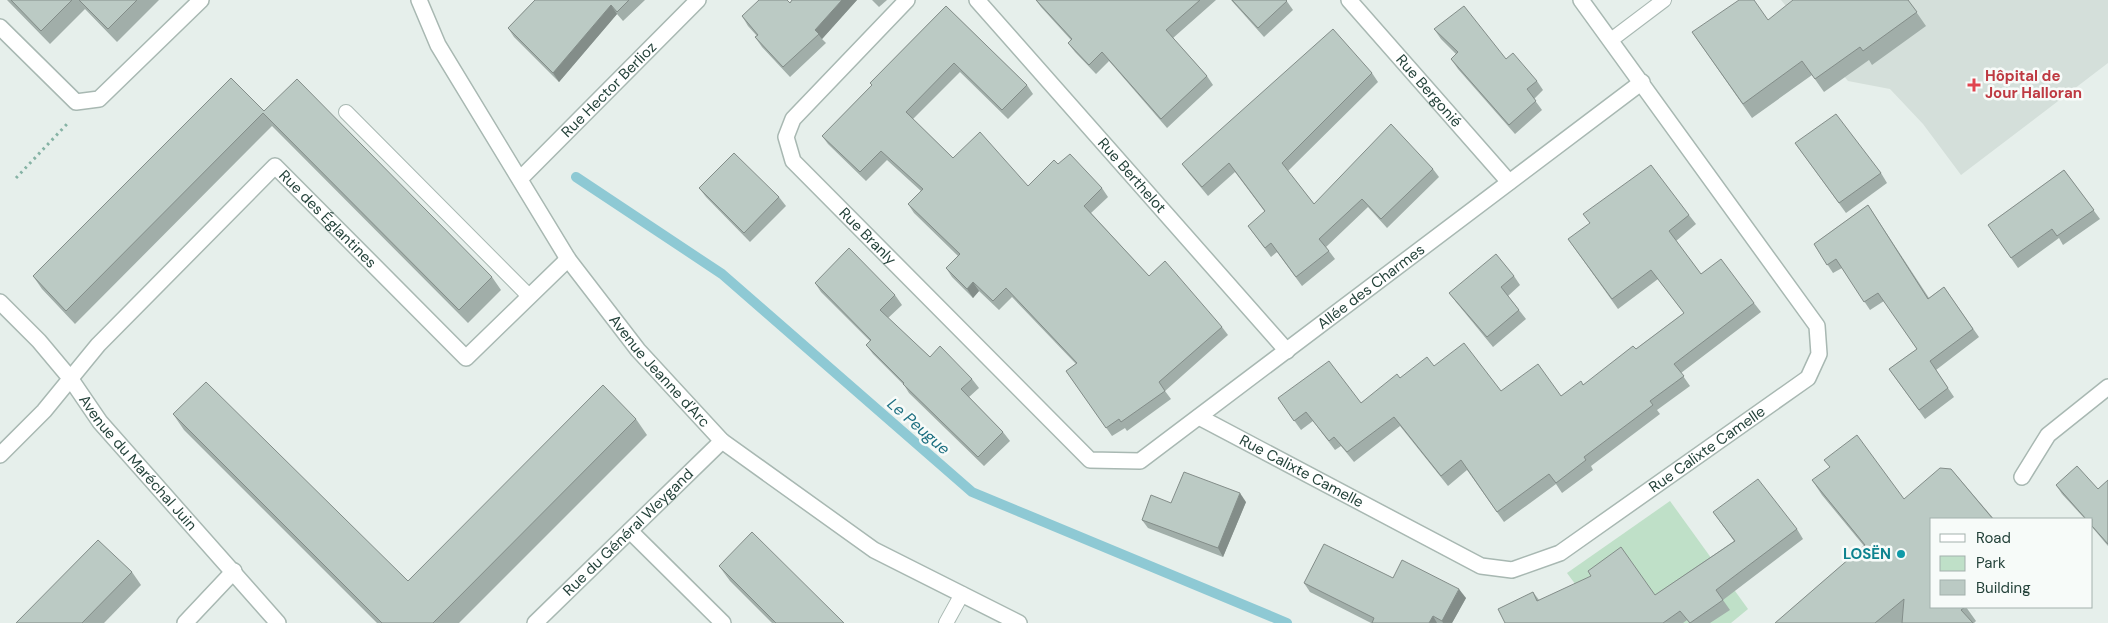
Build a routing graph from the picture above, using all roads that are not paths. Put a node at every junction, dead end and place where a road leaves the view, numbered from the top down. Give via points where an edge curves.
1 (201, 0) edge
2 (698, 0) edge
3 (907, 0) edge
4 (977, 0) edge
5 (1349, 0) edge
6 (1581, 0) edge
7 (1664, 0) edge
8 (424, 3) edge
9 (0, 27) edge
10 (1611, 40) junction
11 (1642, 82) junction
12 (346, 112) dead end
13 (520, 179) junction
14 (1509, 182) junction
15 (568, 260) junction
16 (529, 296) junction
17 (0, 302) edge
18 (1287, 351) junction
19 (70, 378) junction
20 (2108, 387) edge
21 (1199, 417) junction
22 (722, 441) junction
23 (0, 455) edge
24 (1090, 460) joint
25 (2022, 477) dead end
26 (630, 531) junction
27 (234, 571) junction
28 (962, 594) junction
29 (185, 623) edge
30 (278, 623) edge
31 (535, 623) edge
32 (723, 623) edge
33 (946, 623) edge
34 (1019, 623) edge

1 - 9 street via 99,99 76,102
2 - 13 street, Rue Hector Berlioz
3 - 24 street, Rue Branly via 794,119 786,137 793,161
4 - 18 street, Rue Berthelot
5 - 14 street, Rue Bergonié
6 - 10 street, Rue Calixte Camelle
7 - 10 lane
8 - 13 street, Avenue Jeanne d'Arc via 438,45
10 - 11 street, Rue Calixte Camelle
11 - 14 street, Allée des Charmes
11 - 21 street, Rue Calixte Camelle via 1816,326 1819,354 1808,378 1560,553 1512,570 1481,566
12 - 16 lane
13 - 15 street, Avenue Jeanne d'Arc
14 - 18 street, Allée des Charmes
15 - 16 street, Rue des Églantines
15 - 22 street, Avenue Jeanne d'Arc via 638,350
16 - 19 street, Rue des Églantines via 466,358 275,166 98,345
17 - 19 street, Avenue du Maréchal Juin
18 - 21 street, Allée des Charmes
19 - 23 street via 44,411
19 - 27 street, Avenue du Maréchal Juin via 100,422
20 - 25 street via 2048,435
21 - 24 street, Allée des Charmes via 1140,461
22 - 26 street, Rue du Général Weygand
22 - 28 street, Avenue Jeanne d'Arc via 874,550
26 - 31 street, Rue du Général Weygand
26 - 32 street
27 - 29 street
27 - 30 street, Avenue du Maréchal Juin
28 - 33 lane
28 - 34 street, Avenue Jeanne d'Arc

